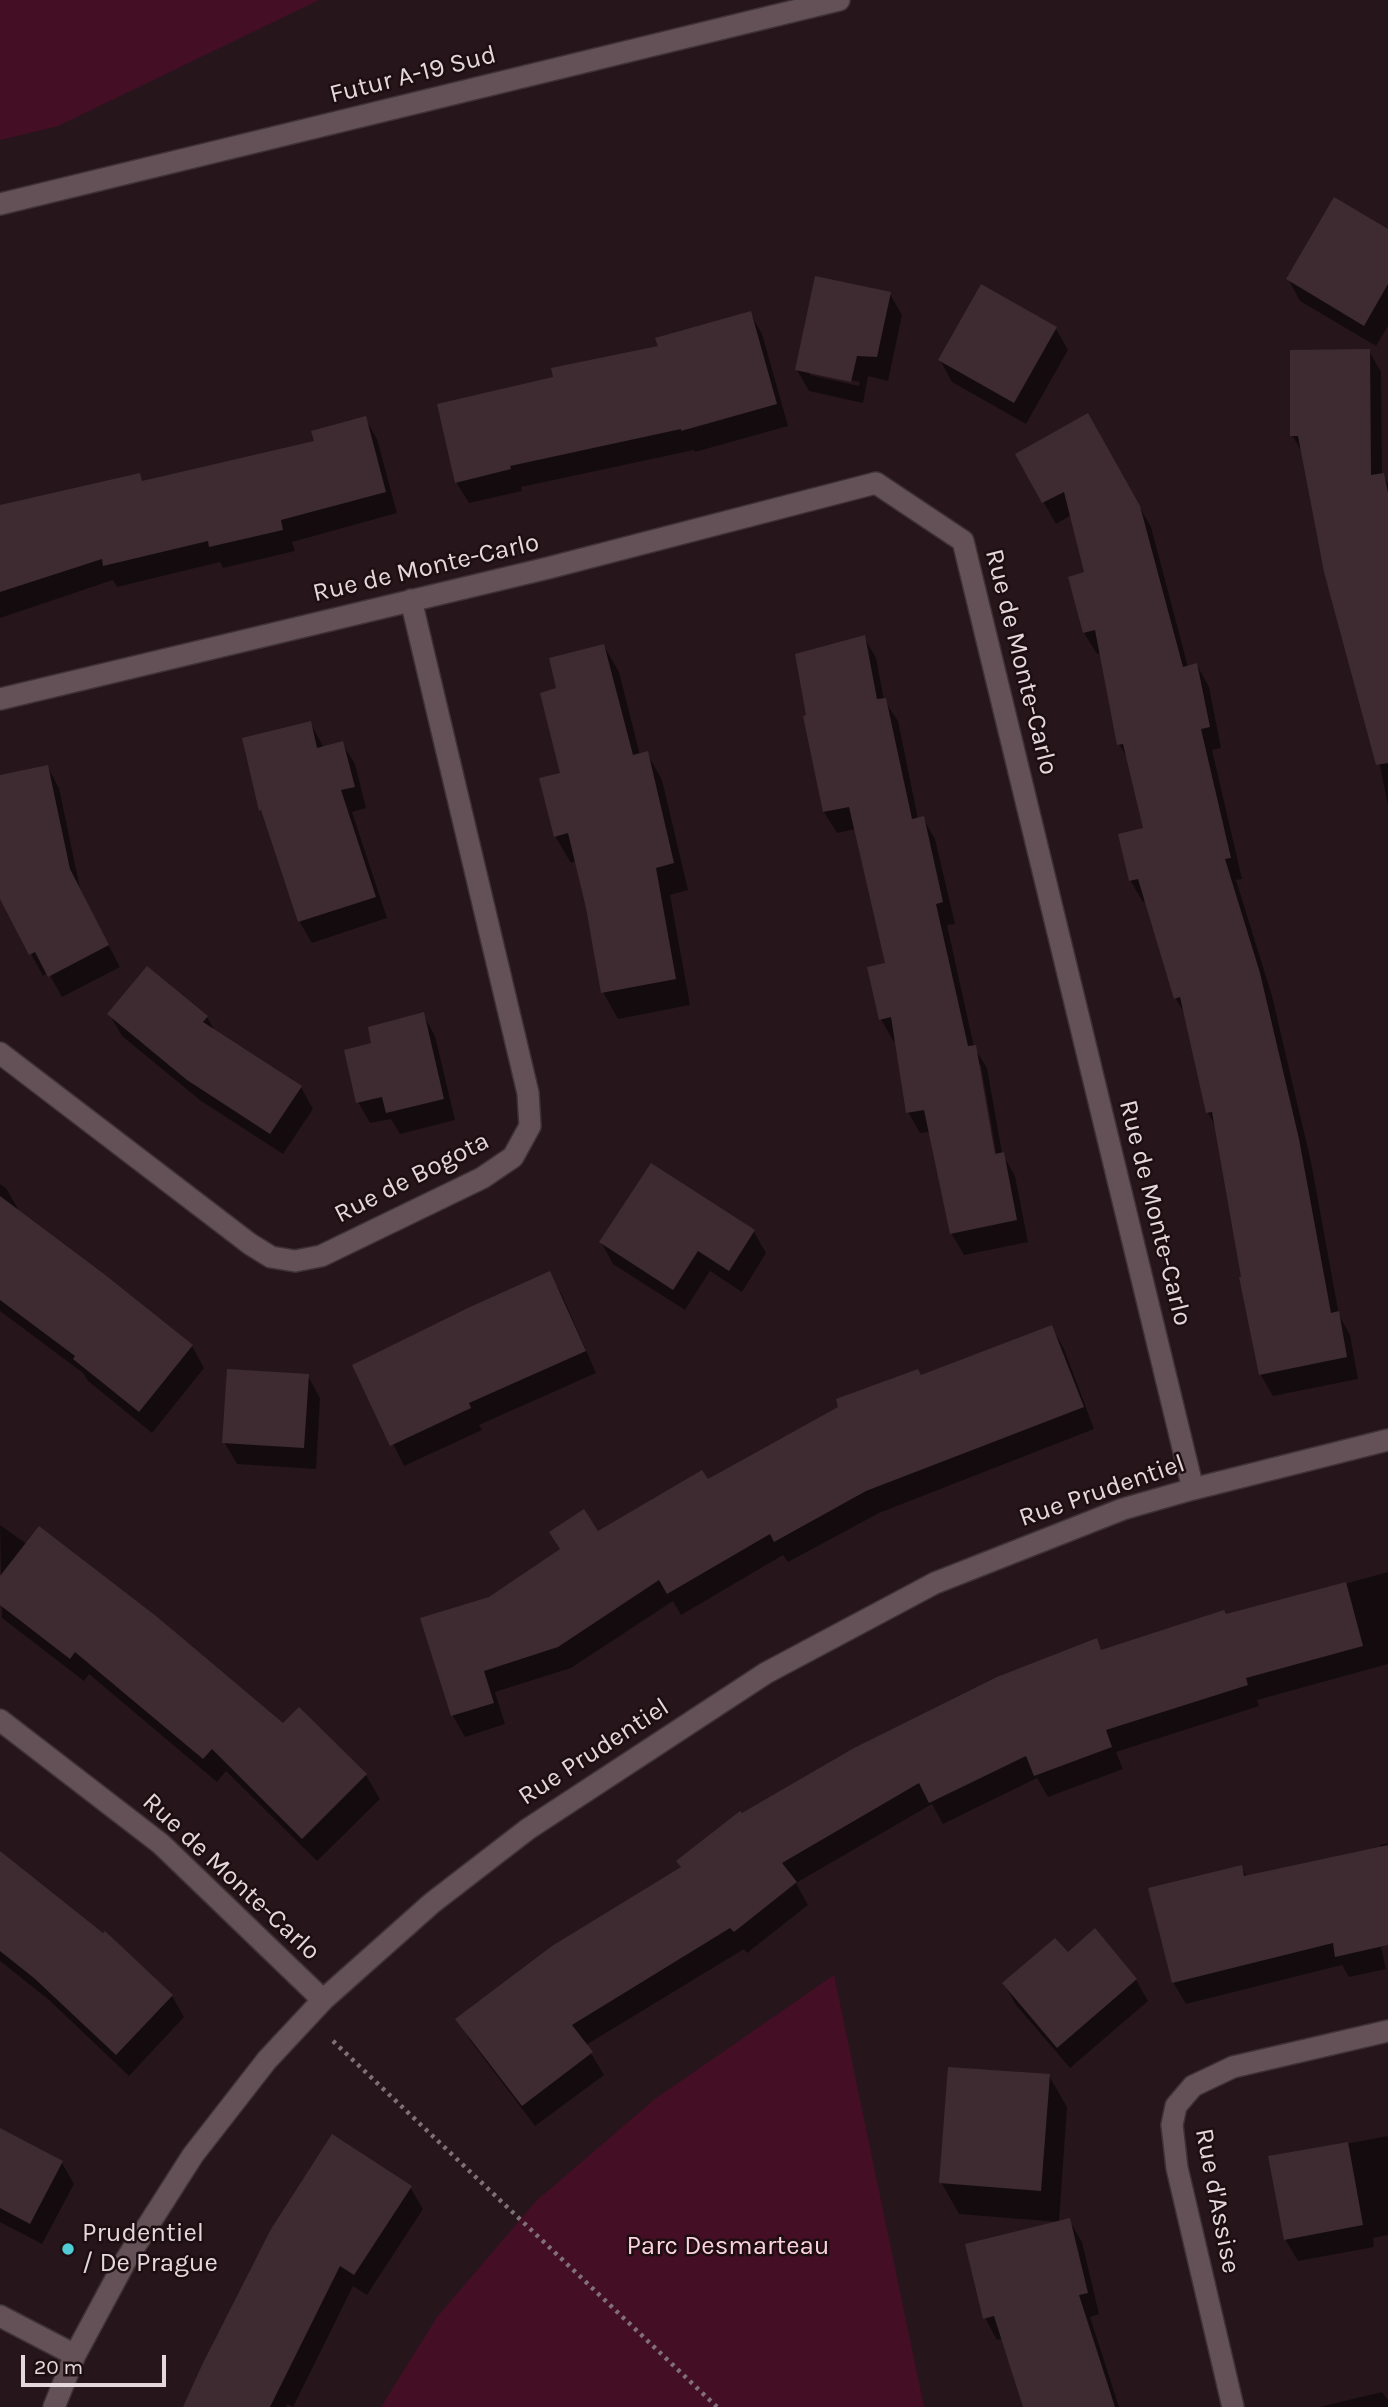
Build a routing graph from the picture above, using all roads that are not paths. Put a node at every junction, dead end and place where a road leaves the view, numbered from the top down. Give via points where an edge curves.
1 (839, 0) edge
2 (0, 204) edge
3 (411, 600) junction
4 (0, 699) edge
5 (0, 1053) edge
6 (1388, 1440) edge
7 (1193, 1489) junction
8 (0, 1720) edge
9 (323, 2000) junction
10 (1388, 2031) edge
11 (0, 2316) edge
12 (75, 2355) junction
13 (54, 2407) edge
14 (1233, 2407) edge

1 - 2 street, Futur A-19 Sud
3 - 4 street, Rue de Monte-Carlo
3 - 5 street, Rue de Bogota via 527,1093 530,1126 513,1157 482,1178 321,1255 295,1261 271,1257
3 - 7 street, Rue de Monte-Carlo via 876,483 963,541
6 - 7 street, Rue Prudentiel
7 - 9 street, Rue Prudentiel via 1123,1510 935,1583 766,1673 527,1829 432,1903
8 - 9 street, Rue de Monte-Carlo via 161,1844
9 - 12 street, Rue Prudentiel via 267,2060 193,2155 126,2260
10 - 14 street, Rue d'Assise via 1233,2067 1193,2086 1177,2106 1172,2125 1177,2168
11 - 12 street
12 - 13 street, Rue Prudentiel

